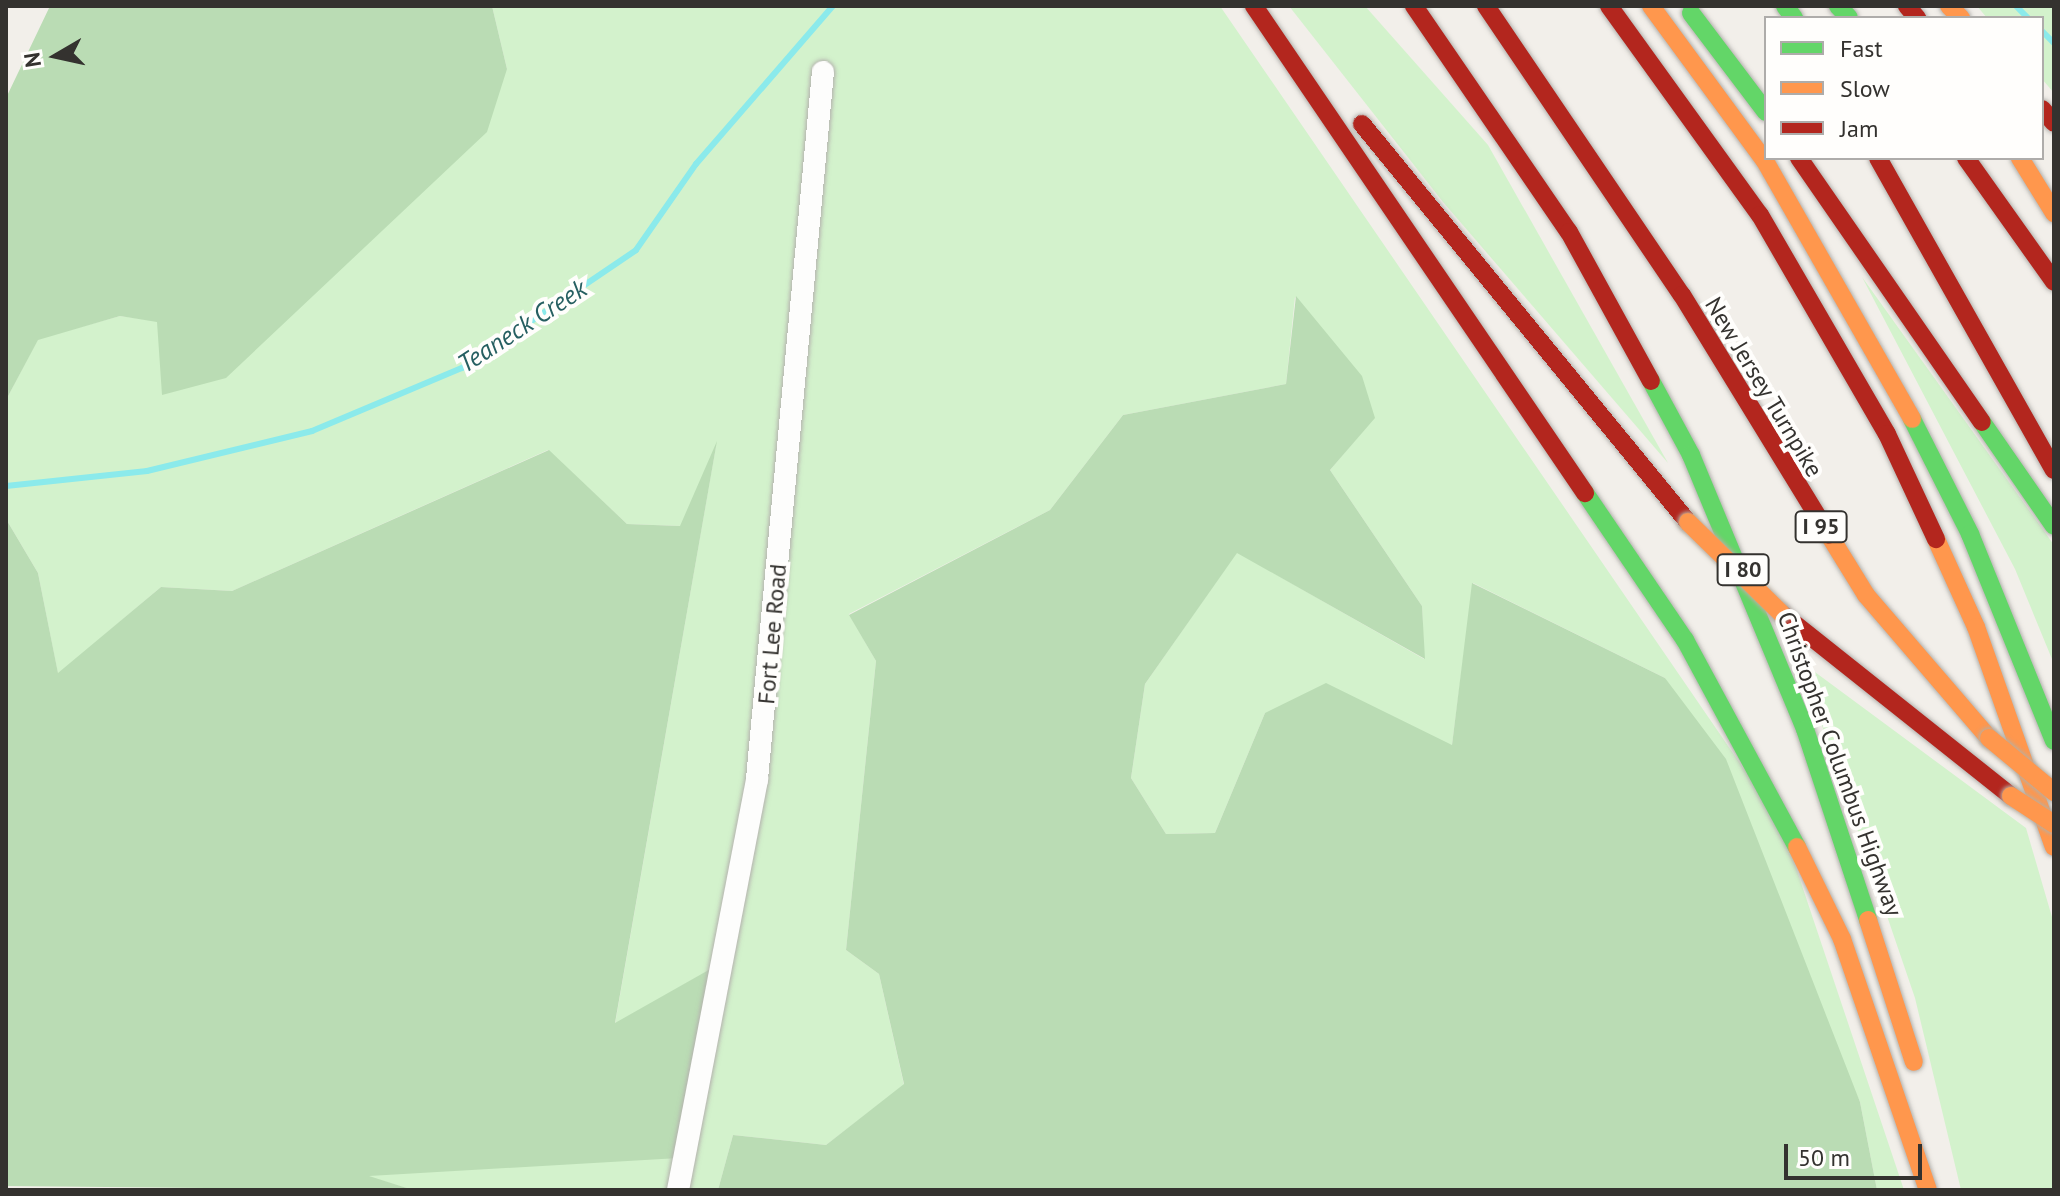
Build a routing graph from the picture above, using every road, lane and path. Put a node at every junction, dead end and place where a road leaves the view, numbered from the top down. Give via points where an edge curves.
1 (1254, 6) edge
2 (1266, 6) edge
3 (1414, 6) edge
4 (1486, 6) edge
5 (1609, 6) edge
6 (1651, 6) edge
7 (1685, 6) edge
8 (823, 72) dead end
9 (1764, 109) edge
10 (1590, 121) dead end
11 (1764, 160) edge
12 (1764, 160) edge
13 (1800, 160) edge
14 (1879, 160) edge
15 (1967, 160) edge
16 (2021, 160) edge
17 (2054, 213) edge
18 (2054, 282) edge
19 (1682, 295) junction
20 (2054, 470) edge
21 (2054, 526) edge
22 (2054, 741) edge
23 (2054, 792) edge
24 (2054, 824) edge
25 (2054, 847) edge
26 (1922, 1090) dead end
27 (1941, 1163) dead end
28 (678, 1190) edge
29 (1928, 1190) edge
30 (1948, 1190) edge

1 - 29 highway via 1730,714 1830,911
2 - 24 highway, bridge via 1688,522 1781,613 2011,796
3 - 26 highway, Christopher Columbus Highway / I 80 via 1569,232 1691,455 1825,783
4 - 19 highway, I 95
5 - 25 highway via 1760,215 1887,434 1976,627
6 - 12 highway
7 - 9 highway
8 - 28 street, Fort Lee Road via 757,779
10 - 19 highway, I 95
11 - 22 highway via 1882,356 1988,572
13 - 21 highway
14 - 20 highway
15 - 18 highway
16 - 17 highway
19 - 23 highway, New Jersey Turnpike / I 95, bridge via 1866,595 1989,738
27 - 30 highway

